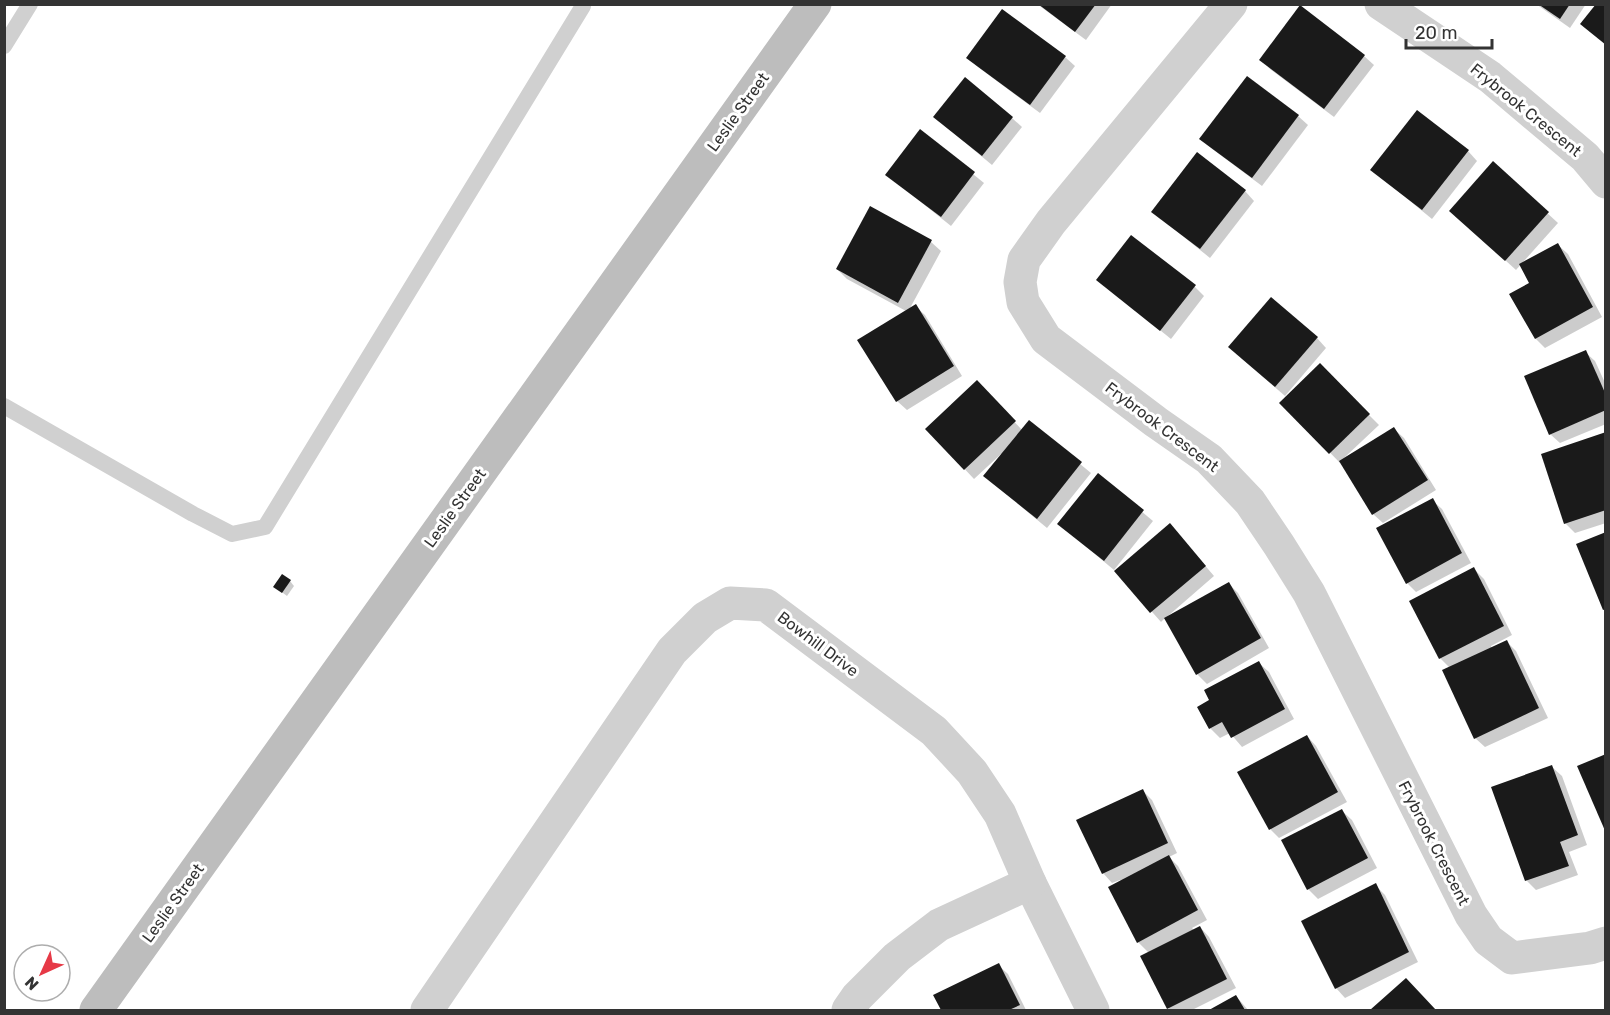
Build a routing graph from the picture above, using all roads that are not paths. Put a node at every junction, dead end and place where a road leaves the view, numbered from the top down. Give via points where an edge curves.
1 (30, 4) edge
2 (815, 4) edge
3 (1231, 4) edge
4 (1381, 4) edge
5 (583, 6) dead end
6 (4, 46) edge
7 (1605, 182) edge
8 (4, 406) edge
9 (1030, 883) junction
10 (1605, 943) edge
11 (96, 1011) edge
12 (427, 1011) edge
13 (848, 1011) edge
14 (1093, 1011) edge

1 - 6 lane
2 - 11 main road, Leslie Street
3 - 10 street, Frybrook Crescent via 1024,260 1020,282 1023,303 1046,339 1209,459 1250,502 1309,593 1471,915 1488,940 1512,958
4 - 7 street, Frybrook Crescent via 1490,77 1585,157
5 - 8 lane via 265,527 232,534
9 - 12 street, Bowhill Drive via 1000,814 972,772 934,731 766,605 730,603 705,618 672,651
9 - 13 street via 939,925 897,957
9 - 14 street, Bowhill Drive

